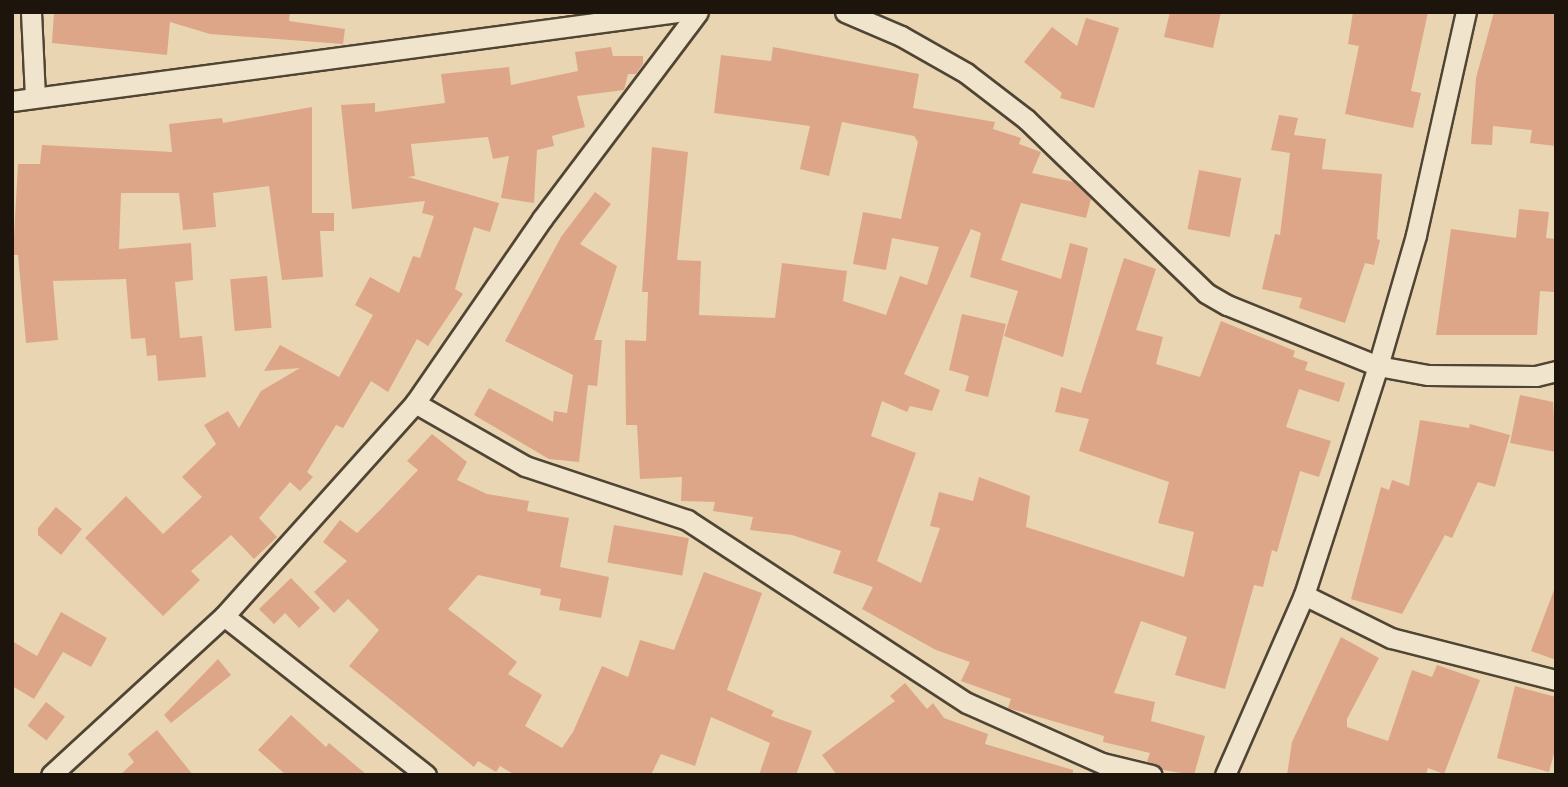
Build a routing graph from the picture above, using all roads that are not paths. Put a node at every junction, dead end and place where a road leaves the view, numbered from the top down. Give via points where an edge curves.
1 (31, 12) edge
2 (677, 12) edge
3 (698, 12) edge
4 (845, 12) edge
5 (1466, 12) edge
6 (35, 97) junction
7 (12, 101) edge
8 (1378, 366) junction
9 (1556, 372) edge
10 (415, 403) junction
11 (1304, 595) junction
12 (224, 616) junction
13 (1556, 680) edge
14 (51, 775) edge
15 (426, 775) edge
16 (1152, 775) edge
17 (1225, 775) edge

1 - 6 street
2 - 6 street
3 - 10 street via 542,219
4 - 8 street via 901,36 966,73 1026,119 1206,293
5 - 8 street via 1416,235
6 - 7 street
8 - 9 street via 1428,375 1536,376
8 - 11 street
10 - 12 street
10 - 16 street via 525,466 687,520 967,703 1102,763
11 - 13 street via 1391,638
11 - 17 street
12 - 14 street
12 - 15 street

